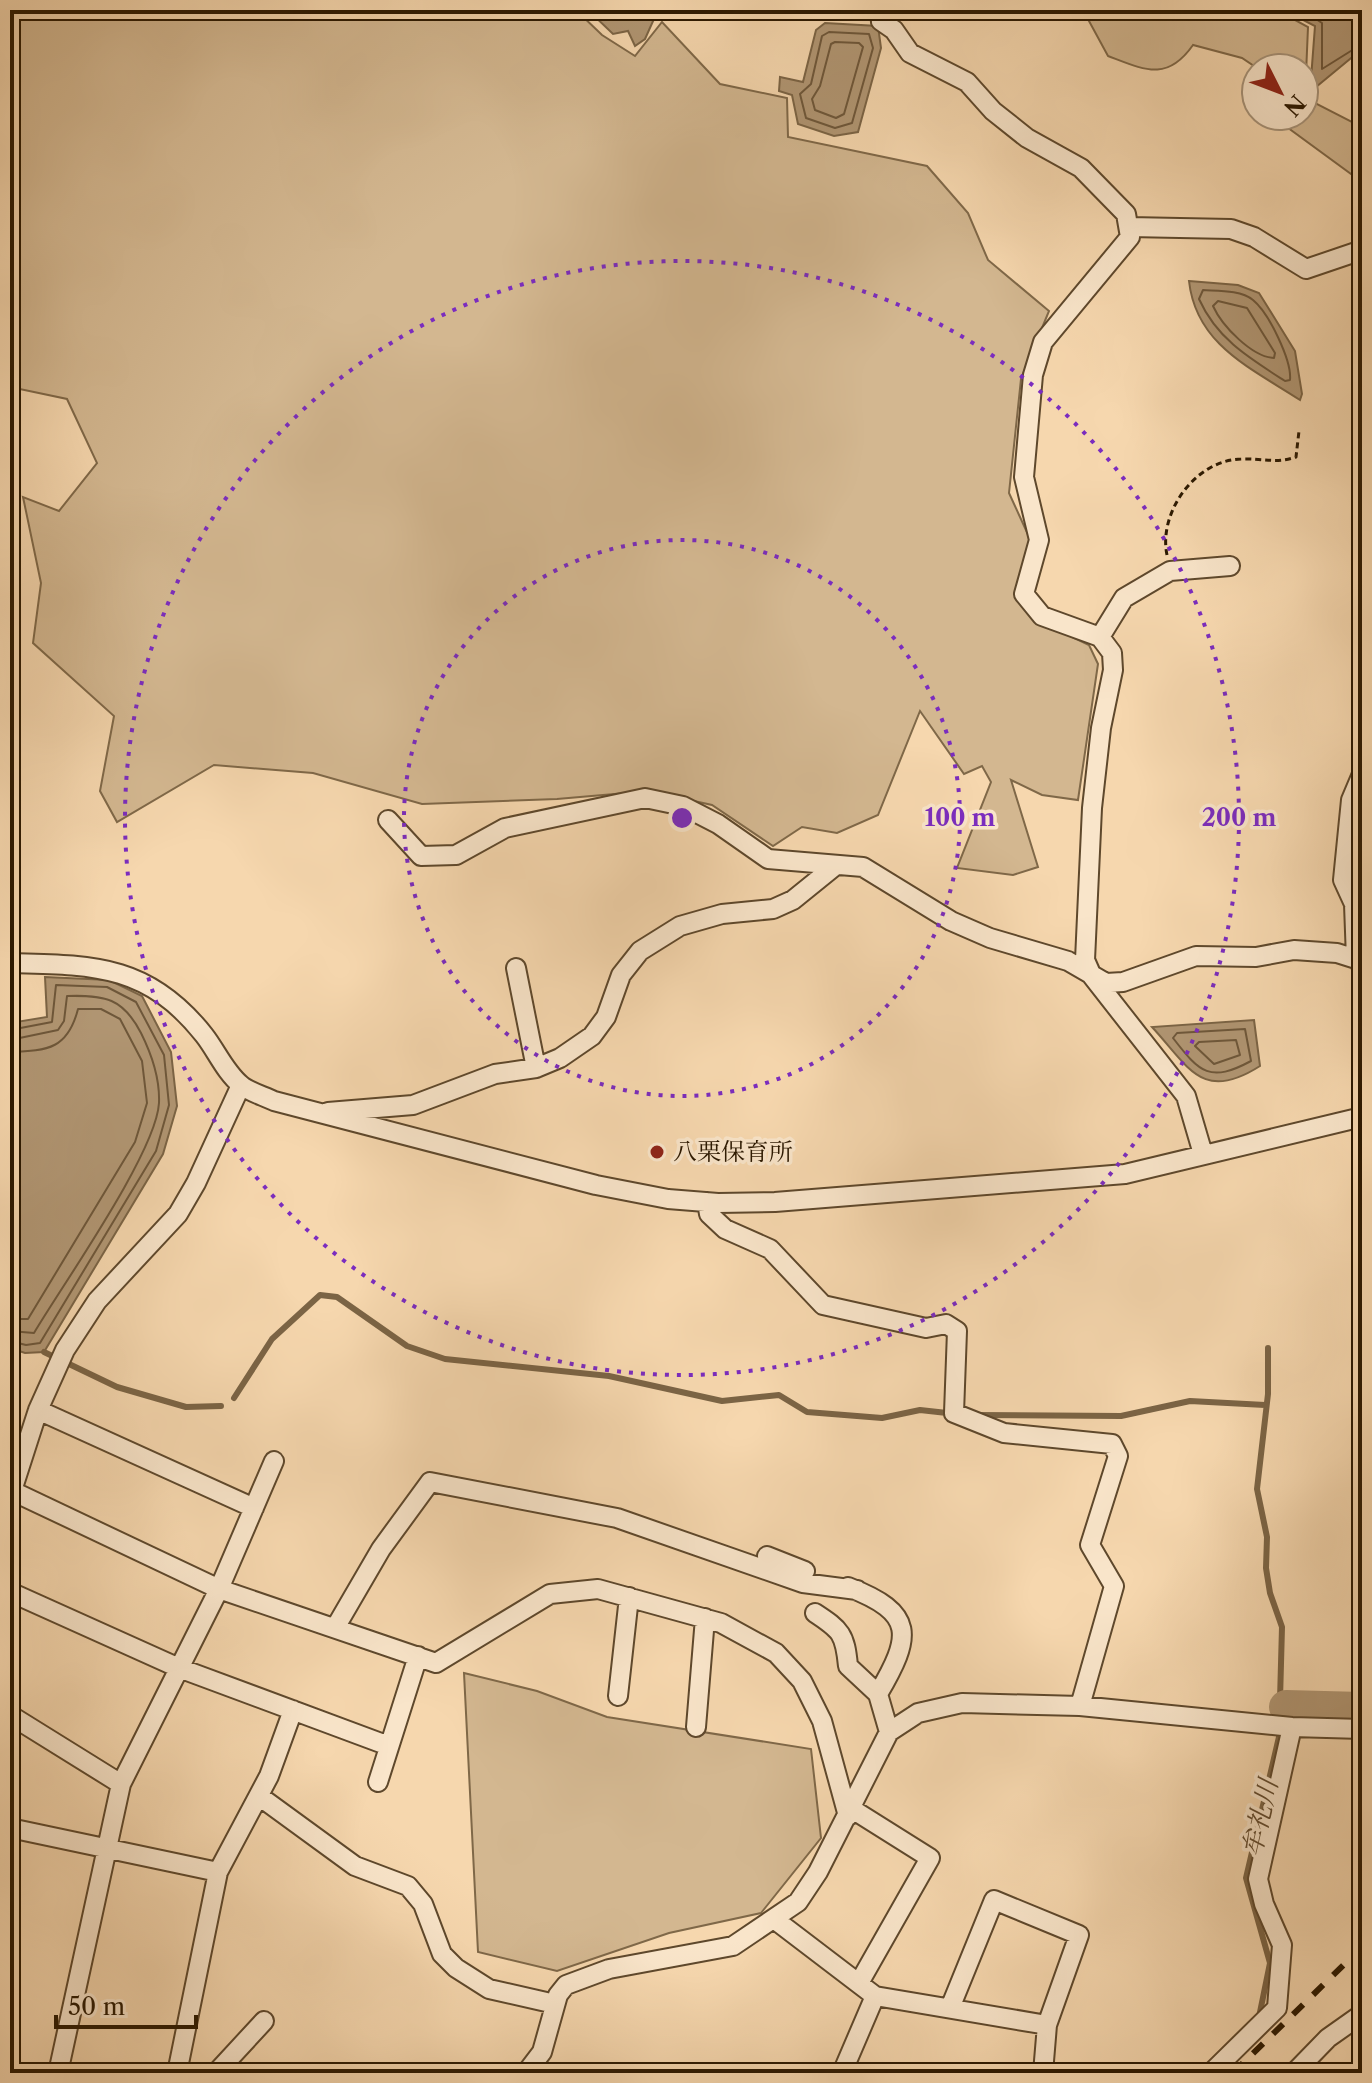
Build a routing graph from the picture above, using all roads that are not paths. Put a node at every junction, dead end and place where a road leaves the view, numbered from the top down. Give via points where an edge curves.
1 (884, 10) edge
2 (1129, 227) junction
3 (1362, 250) edge
4 (1230, 566) dead end
5 (1100, 637) junction
6 (1362, 774) edge
7 (388, 820) dead end
8 (835, 866) junction
9 (1359, 962) edge
10 (10, 963) edge
11 (516, 968) dead end
12 (1092, 976) junction
13 (536, 1068) junction
14 (241, 1085) junction
15 (320, 1113) junction
16 (1362, 1117) edge
17 (1203, 1154) junction
18 (707, 1202) junction
19 (38, 1410) junction
20 (274, 1461) dead end
21 (11, 1493) edge
22 (254, 1508) junction
23 (767, 1556) dead end
24 (219, 1589) junction
25 (857, 1590) junction
26 (10, 1592) edge
27 (629, 1597) junction
28 (815, 1613) dead end
29 (705, 1618) junction
30 (335, 1628) junction
31 (418, 1656) junction
32 (179, 1668) junction
33 (878, 1694) junction
34 (618, 1696) dead end
35 (1080, 1706) junction
36 (293, 1710) junction
37 (10, 1715) edge
38 (696, 1727) dead end
39 (1292, 1727) junction
40 (1362, 1729) edge
41 (889, 1732) junction
42 (389, 1746) junction
43 (378, 1782) dead end
44 (121, 1784) junction
45 (259, 1796) junction
46 (850, 1812) junction
47 (10, 1828) edge
48 (107, 1849) junction
49 (218, 1872) junction
50 (774, 1919) junction
51 (859, 1983) junction
52 (875, 1996) junction
53 (555, 2004) junction
54 (950, 2008) junction
55 (1362, 2014) edge
56 (264, 2021) dead end
57 (1047, 2025) junction
58 (58, 2073) edge
59 (177, 2073) edge
60 (216, 2073) edge
61 (526, 2073) edge
62 (842, 2073) edge
63 (1043, 2073) edge
64 (1211, 2073) edge
65 (1294, 2073) edge

1 - 2 street via 881,21 910,53 967,82 1027,138 1081,168 1126,214
2 - 3 street via 1231,229 1306,269
2 - 5 street via 1130,237 1043,342 1025,438 1024,477 1039,540 1024,594 1042,616
4 - 5 street via 1170,571 1124,598
5 - 12 street via 1112,653 1113,670 1092,808 1085,960
6 - 9 street via 1351,800 1343,880 1354,904
7 - 8 street via 421,856 456,855 505,828 645,798 683,806 768,859
8 - 12 street via 863,867 951,921 1068,961
8 - 13 street via 793,900 773,909 722,914 680,926 640,951 621,975 606,1017 592,1036
9 - 12 street via 1294,950 1256,957 1196,956 1123,982 1106,983
10 - 14 street via 81,965 115,970 146,983 169,997 203,1033
11 - 13 street
12 - 17 street via 1186,1096
13 - 15 street via 495,1074 413,1105
14 - 15 street via 274,1101
14 - 19 street via 178,1214 97,1301 65,1350
15 - 18 street via 596,1185
16 - 17 street
17 - 18 street via 1125,1174 775,1202
18 - 35 street via 709,1214 725,1229 770,1249 823,1305 926,1328 946,1324 957,1331 954,1413 1004,1433 1112,1444 1118,1456 1090,1545 1114,1586
19 - 21 street
19 - 22 street
20 - 22 street
21 - 24 street
22 - 24 street
23 - 25 street
24 - 30 street
24 - 32 street
25 - 30 street via 803,1583 617,1518 430,1482 381,1549
25 - 33 street via 887,1605 899,1618 903,1639
26 - 32 street
27 - 29 street
27 - 31 street via 598,1589 550,1594 436,1663
27 - 34 street
28 - 33 street via 839,1628 848,1666
29 - 38 street
29 - 46 street via 776,1653 802,1681 822,1721
30 - 31 street
31 - 42 street
32 - 36 street
32 - 44 street
33 - 41 street
35 - 39 street
35 - 41 street via 962,1703 918,1713
36 - 42 street
36 - 45 street
37 - 44 street
39 - 40 street
39 - 64 street via 1258,1879 1282,1945 1277,2008
41 - 46 street
42 - 43 street
44 - 48 street
45 - 49 street
45 - 53 street via 355,1866 408,1886 423,1904 442,1954 456,1968 489,1989
46 - 50 street via 798,1902
46 - 51 street via 930,1858
47 - 48 street
48 - 49 street
48 - 58 street
49 - 59 street
50 - 51 street
50 - 53 street via 733,1946 609,1969 566,1985
51 - 52 street
52 - 54 street
52 - 62 street
53 - 61 street via 542,2052
54 - 57 street
54 - 57 street via 994,1900 1079,1935
55 - 65 street via 1328,2038
56 - 60 street
57 - 63 street

